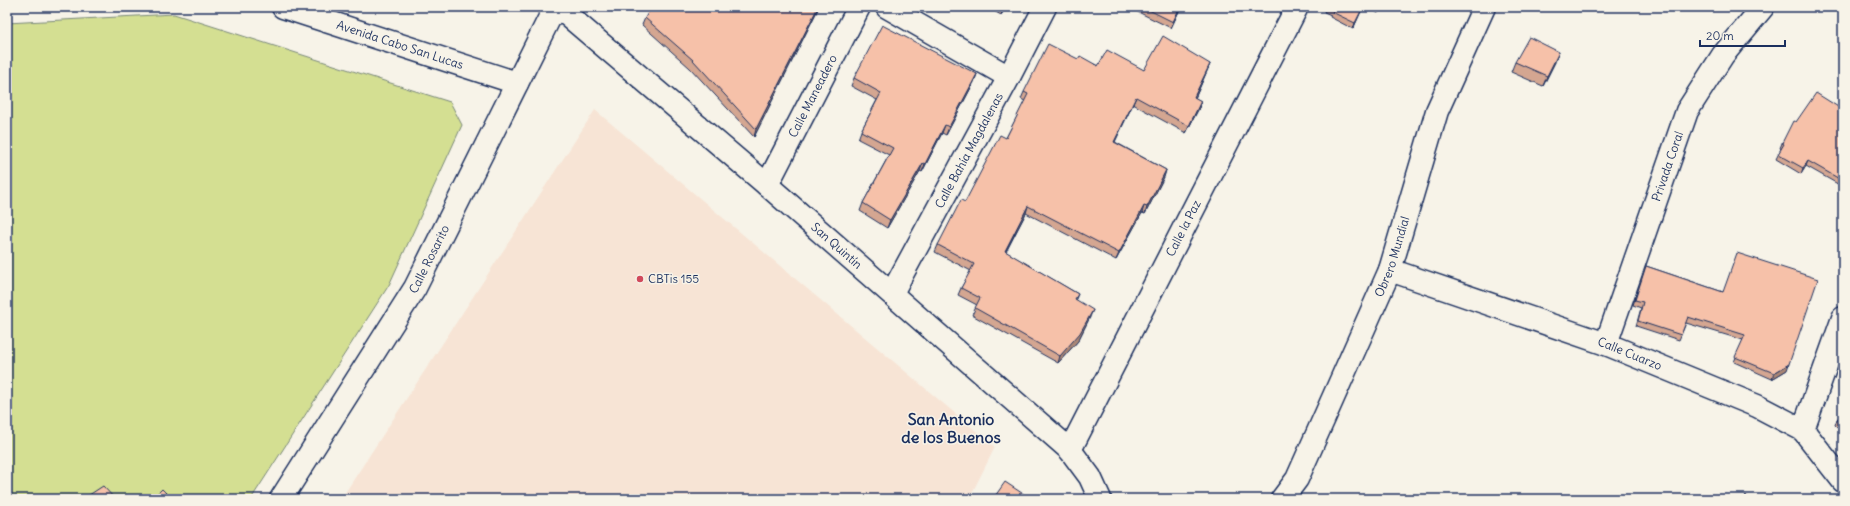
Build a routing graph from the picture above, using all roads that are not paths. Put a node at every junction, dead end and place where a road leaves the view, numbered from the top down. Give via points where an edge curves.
1 (283, 7) edge
2 (555, 7) edge
3 (558, 7) edge
4 (859, 7) edge
5 (887, 7) edge
6 (1045, 7) edge
7 (1297, 7) edge
8 (1484, 7) edge
9 (1763, 7) edge
10 (1009, 78) junction
11 (517, 83) junction
12 (767, 185) junction
13 (1390, 270) junction
14 (892, 293) junction
15 (1843, 318) edge
16 (1606, 344) junction
17 (1803, 430) junction
18 (1070, 450) junction
19 (1843, 481) edge
20 (281, 499) edge
21 (1100, 499) edge
22 (1282, 499) edge

1 - 11 street, Avenida Cabo San Lucas
2 - 11 street, Calle Rosarito
3 - 12 street, San Quintín
4 - 12 street, Calle Maneadero
5 - 10 street
6 - 10 street, Calle Bahía Magdalenas
7 - 18 street, Calle la Paz
8 - 13 street, Obrero Mundial via 1437,111
9 - 16 street, Privada Coral via 1723,55 1687,111
10 - 14 street, Calle Bahía Magdalenas
11 - 20 street, Calle Rosarito via 415,288
12 - 14 street, San Quintín
13 - 16 street, Calle Cuarzo
13 - 22 street, Obrero Mundial via 1297,479
14 - 18 street, San Quintín
15 - 17 street
16 - 17 street, Calle Cuarzo via 1757,406
17 - 19 street, Calle Cuarzo
18 - 21 street, San Quintín via 1090,477

